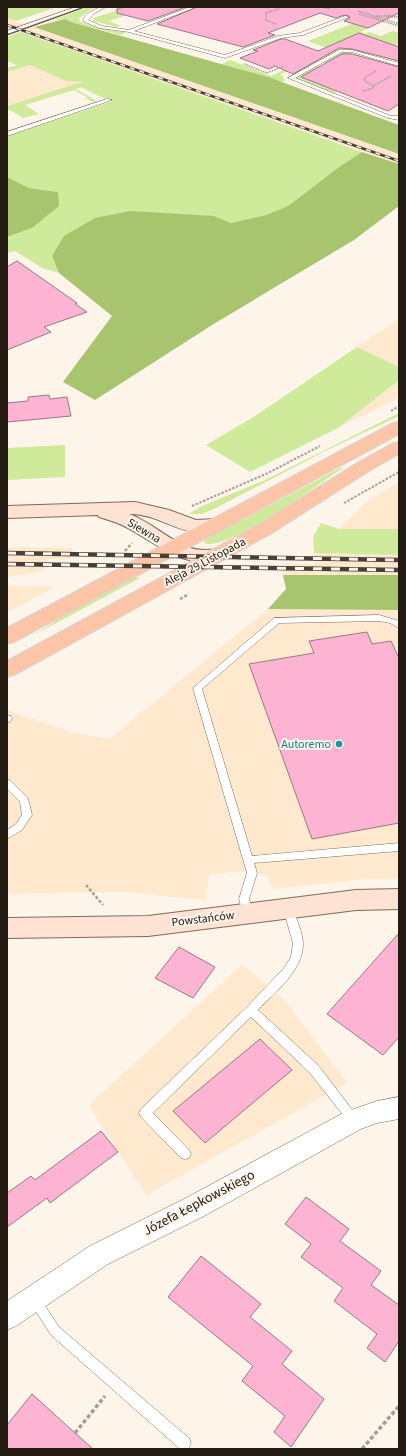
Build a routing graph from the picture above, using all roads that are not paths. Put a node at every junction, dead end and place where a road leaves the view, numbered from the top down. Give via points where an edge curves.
1 (80, 7) edge
2 (104, 7) edge
3 (194, 7) edge
4 (347, 17) dead end
5 (129, 31) junction
6 (7, 33) edge
7 (399, 65) edge
8 (109, 100) dead end
9 (399, 118) edge
10 (7, 134) edge
11 (399, 427) edge
12 (399, 447) edge
13 (90, 510) junction
14 (7, 512) edge
15 (216, 525) joint
16 (184, 526) junction
17 (173, 548) junction
18 (218, 555) junction
19 (196, 556) junction
20 (178, 577) junction
21 (399, 625) edge
22 (7, 637) edge
23 (7, 670) edge
24 (7, 783) edge
25 (7, 835) edge
26 (399, 847) edge
27 (248, 860) junction
28 (399, 899) edge
29 (288, 908) junction
30 (248, 913) junction
31 (7, 928) edge
32 (251, 1010) junction
33 (399, 1108) edge
34 (354, 1120) junction
35 (185, 1154) dead end
36 (34, 1299) junction
37 (7, 1317) edge
38 (184, 1443) dead end

1 - 6 lane
2 - 5 lane via 93,12 86,20 91,24
3 - 5 lane
4 - 5 lane via 225,57
7 - 9 lane via 352,51 341,51 291,78 390,117
8 - 10 lane
11 - 15 main road
12 - 18 main road, Aleja 29 Listopada via 356,470 265,529
13 - 14 street, Siewna
13 - 16 street, Siewna via 135,508 157,512
13 - 17 street, Siewna via 129,521
15 - 16 street, Siewna
16 - 17 main road
16 - 19 street via 198,544
17 - 19 street, Siewna
17 - 22 main road
18 - 19 street, Siewna
18 - 20 main road, Aleja 29 Listopada
19 - 20 street via 190,567
20 - 23 main road, Aleja 29 Listopada
21 - 27 lane via 379,618 277,620 197,688
24 - 25 lane via 25,801 27,815 19,827
26 - 27 lane
27 - 30 lane via 252,873 244,899
28 - 29 street, Powstańców via 356,900
29 - 30 street, Powstańców
29 - 32 lane via 298,943 296,958 288,971
30 - 31 street, Powstańców via 148,926
32 - 34 lane via 314,1069
32 - 35 lane via 145,1113
33 - 34 street, Józefa Łepkowskiego
34 - 36 street, Józefa Łepkowskiego via 195,1207 99,1255
36 - 37 street, Józefa Łepkowskiego
36 - 38 lane via 54,1331

